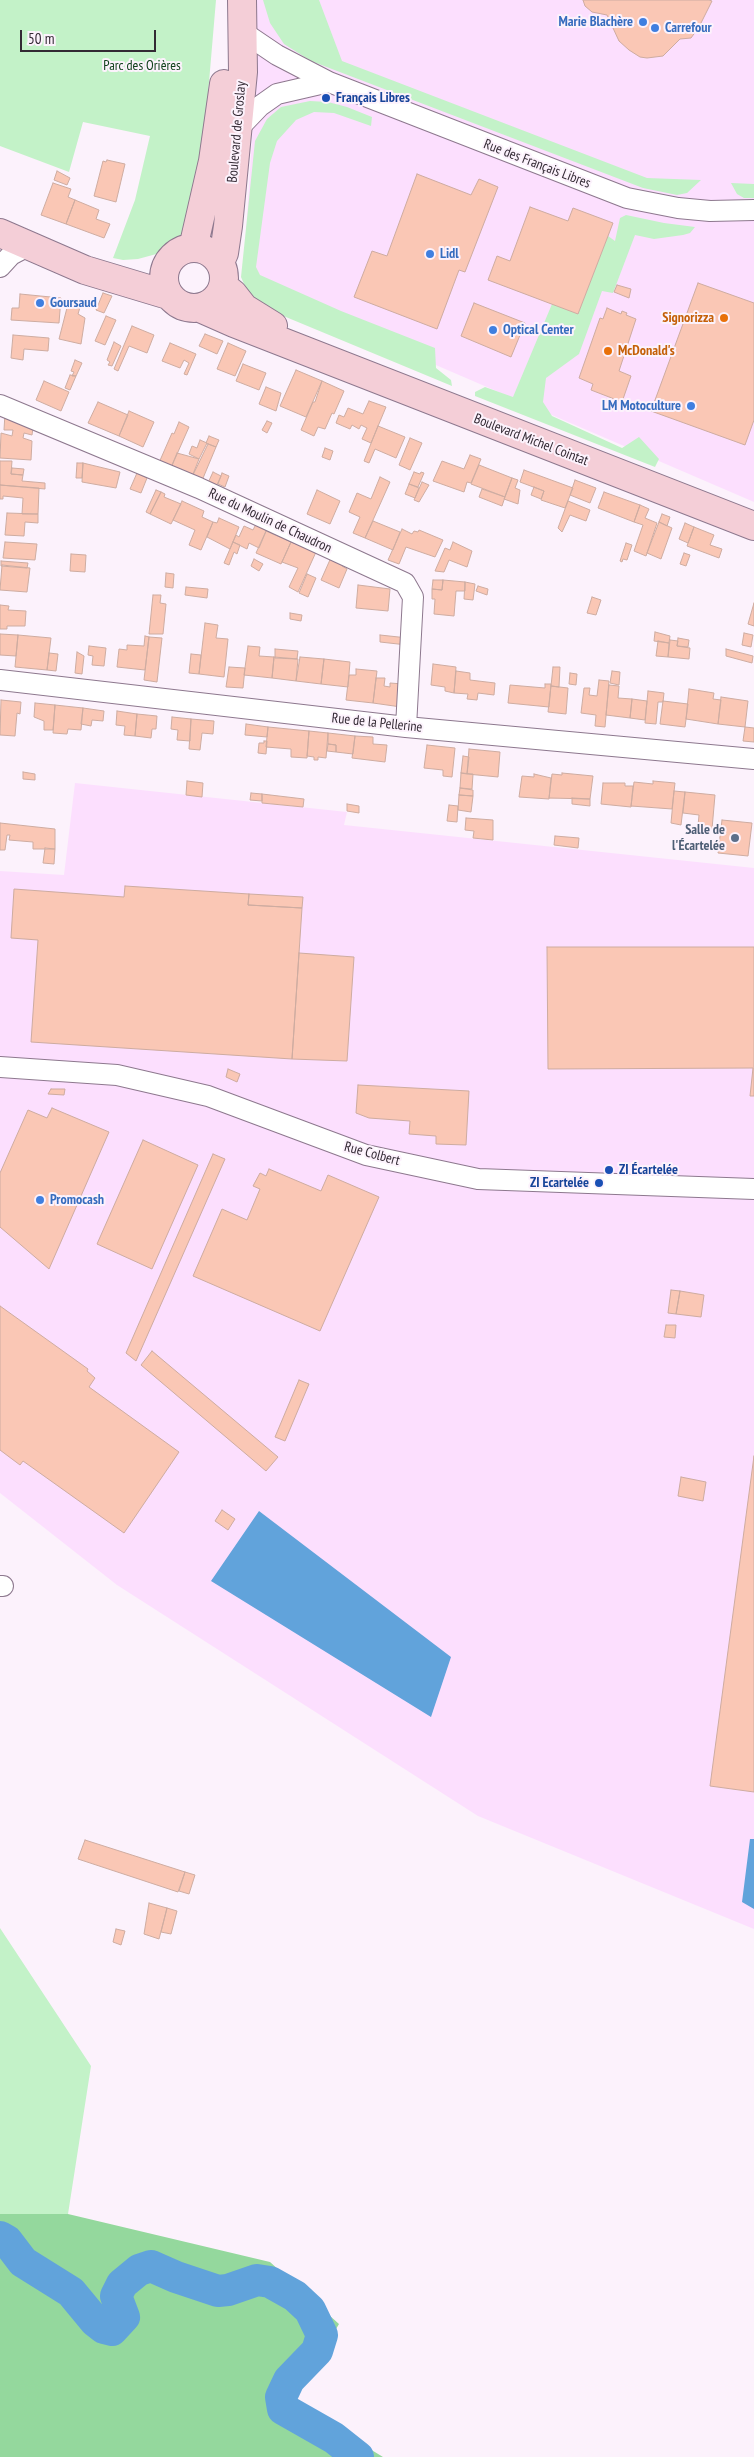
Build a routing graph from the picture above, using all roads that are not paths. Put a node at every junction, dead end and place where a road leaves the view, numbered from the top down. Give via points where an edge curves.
1 (228, 0) edge
2 (242, 0) edge
3 (243, 32) junction
4 (329, 82) junction
5 (238, 129) junction
6 (754, 210) edge
7 (0, 222) edge
8 (0, 233) edge
9 (30, 245) junction
10 (193, 248) junction
11 (168, 262) junction
12 (0, 267) edge
13 (221, 274) junction
14 (168, 295) junction
15 (200, 308) junction
16 (309, 351) junction
17 (0, 404) edge
18 (754, 526) edge
19 (0, 680) edge
20 (406, 727) junction
21 (754, 760) edge
22 (0, 1067) edge
23 (754, 1189) edge

1 - 10 main road, Boulevard de Groslay via 226,71 213,161
2 - 3 main road, Boulevard de Groslay
3 - 4 street, Rue des Français Libres via 276,55
3 - 5 main road, Boulevard de Groslay
4 - 5 street via 277,94
4 - 6 street, Rue des Français Libres via 627,198 678,208
5 - 13 main road, Boulevard de Groslay
7 - 11 main road via 98,261 134,267
8 - 9 main road
9 - 12 street via 10,255
9 - 14 main road via 85,270
10 - 11 main road via 179,252
10 - 13 main road via 208,251
11 - 14 main road via 163,278
13 - 15 main road via 214,300
13 - 16 main road, Boulevard Michel Cointat via 244,308
14 - 15 main road via 182,306
15 - 16 main road, Boulevard Michel Cointat
16 - 18 main road, Boulevard Michel Cointat
17 - 20 street, Rue du Moulin de Chaudron via 199,488 405,583 413,597
19 - 20 street, Rue de la Pellerine
20 - 21 street, Rue de la Pellerine
22 - 23 street, Rue Colbert via 117,1075 208,1096 366,1155 478,1179

